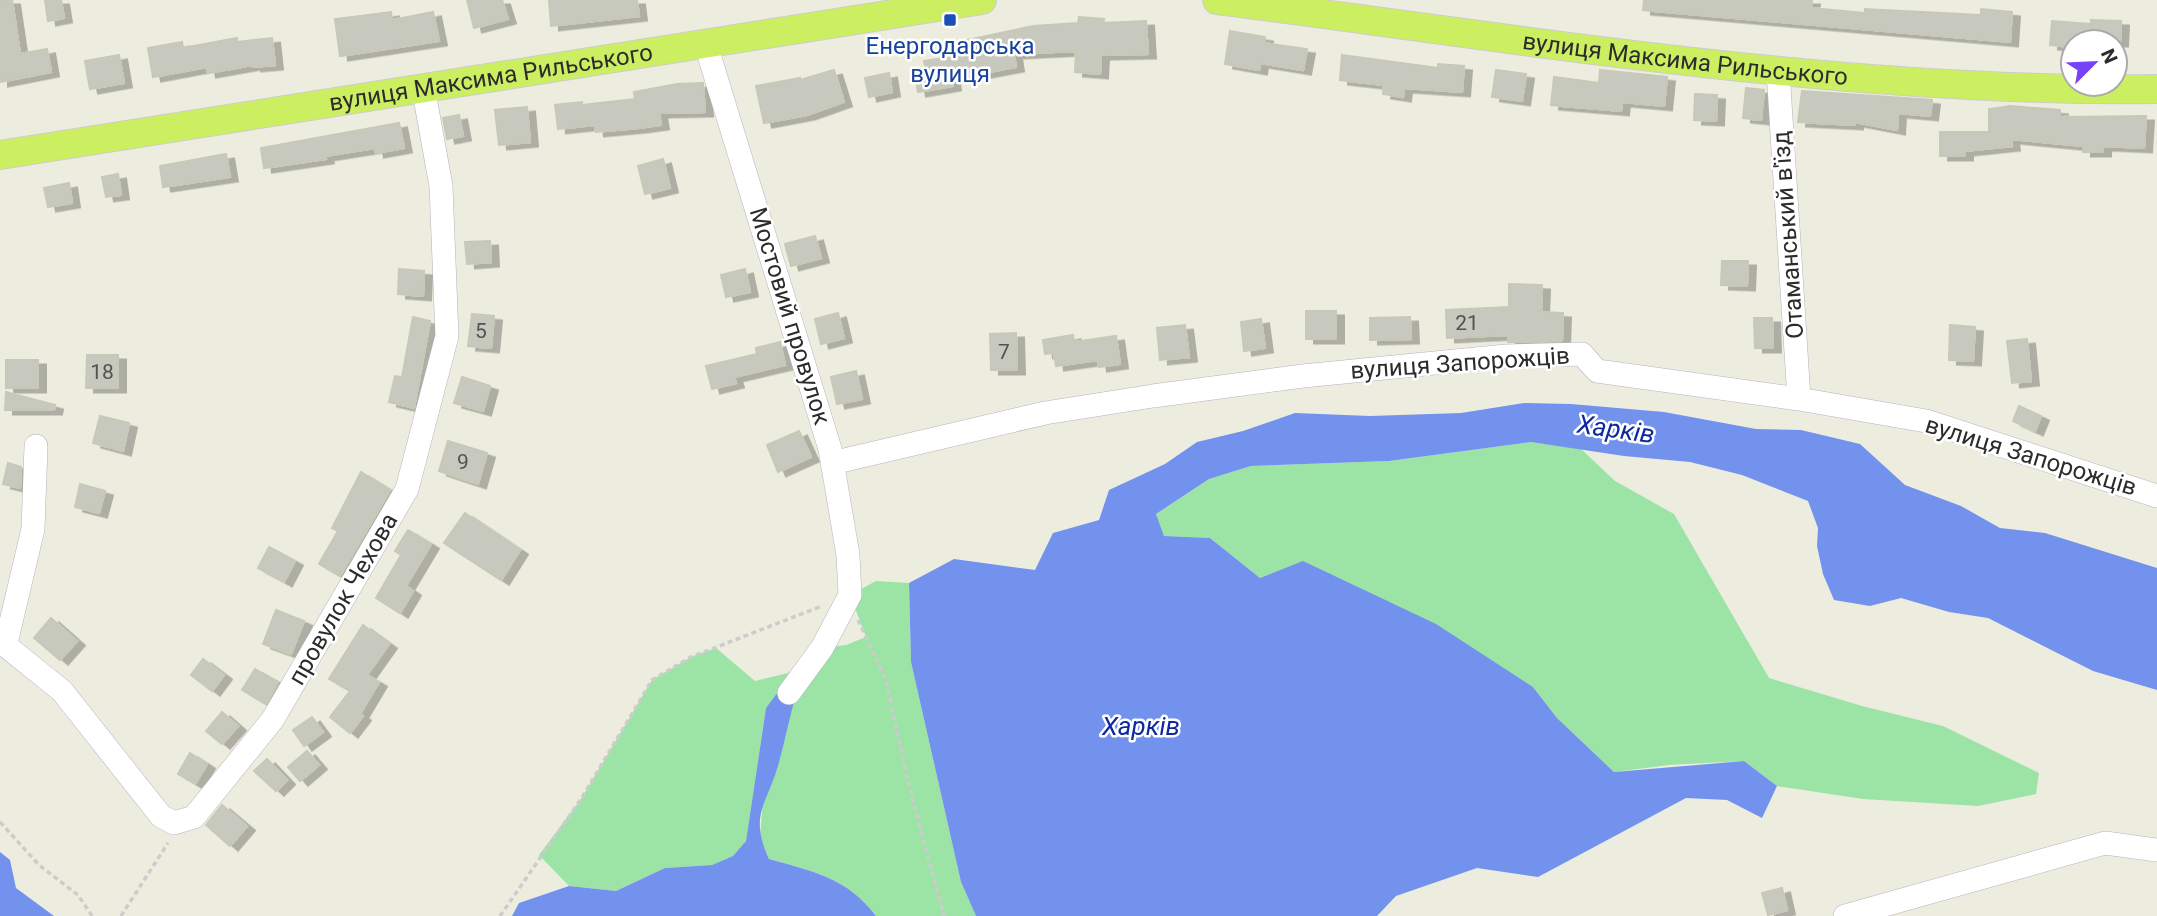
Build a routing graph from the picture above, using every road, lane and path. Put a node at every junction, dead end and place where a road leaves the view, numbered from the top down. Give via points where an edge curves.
1 (982, 0) edge
2 (1217, 0) edge
3 (705, 42) junction
4 (1778, 71) junction
5 (423, 87) junction
6 (2157, 89) edge
7 (0, 155) edge
8 (1799, 399) junction
9 (36, 446) dead end
10 (832, 463) junction
11 (2157, 496) edge
12 (850, 594) junction
13 (3, 642) edge
14 (789, 692) dead end
15 (0, 822) edge
16 (181, 823) junction
17 (2157, 849) edge
18 (92, 916) edge
19 (121, 916) edge
20 (500, 916) edge
21 (944, 916) edge
22 (1845, 916) edge

1 - 3 main road, вулиця Максима Рильського
2 - 4 main road, вулиця Максима Рильського
3 - 5 main road, вулиця Максима Рильського
3 - 10 street, Мостовий провулок
4 - 6 main road, вулиця Максима Рильського via 1914,82
4 - 8 street, Отаманський в'їзд
5 - 7 main road, вулиця Максима Рильського
5 - 16 street, провулок Чехова via 441,186 447,336 407,489 273,719 194,817
8 - 10 street, вулиця Запорожців via 1597,371 1582,354 1506,356 1303,376 1045,413
8 - 11 street, вулиця Запорожців via 1926,421
9 - 13 street via 33,529
10 - 12 street, Мостовий провулок
12 - 14 street via 821,648
12 - 20 path via 691,657 652,680 581,799
12 - 21 path via 886,680
13 - 16 street via 62,691 161,816
15 - 18 path via 78,895
16 - 19 path
17 - 22 street via 2105,843

